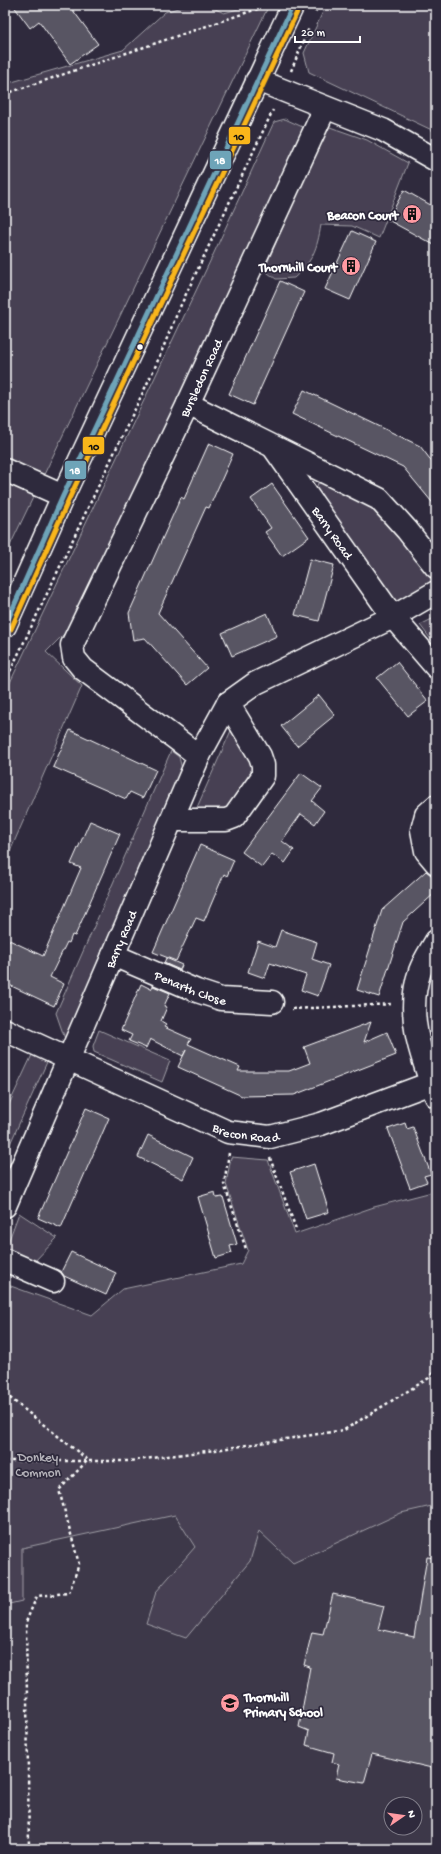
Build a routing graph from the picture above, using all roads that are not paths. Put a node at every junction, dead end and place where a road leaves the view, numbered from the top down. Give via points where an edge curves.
1 (290, 10) edge
2 (257, 80) junction
3 (325, 108) junction
4 (434, 155) edge
5 (188, 404) junction
6 (273, 446) junction
7 (5, 470) edge
8 (63, 496) junction
9 (436, 567) edge
10 (436, 592) edge
11 (394, 617) junction
12 (5, 626) edge
13 (436, 667) edge
14 (228, 703) junction
15 (199, 756) junction
16 (436, 806) edge
17 (172, 820) junction
18 (436, 864) edge
19 (436, 941) edge
20 (113, 955) junction
21 (272, 1002) road end
22 (5, 1030) edge
23 (68, 1059) junction
24 (433, 1089) edge
25 (5, 1206) edge
26 (5, 1260) edge
27 (53, 1281) dead end

1 - 2 street
2 - 3 street
2 - 8 street
3 - 4 street via 383,130
3 - 5 street, Bursledon Road
5 - 6 street, Barry Road
5 - 15 street, Bursledon Road via 72,645 74,658 83,670
6 - 9 street, Barry Road via 379,499 408,530
6 - 11 street, Barry Road
7 - 8 street
8 - 12 street
10 - 11 street, Barry Road
11 - 13 street, Barry Road
11 - 14 street, Barry Road via 256,683
14 - 15 street, Barry Road
14 - 17 street via 260,756 263,776 234,817 226,820
15 - 17 street, Barry Road
16 - 18 street via 426,815 422,830 426,851
17 - 20 street, Barry Road
19 - 24 street via 420,970 413,1003 421,1055
20 - 21 street, Penarth Close via 221,999
20 - 23 street, Barry Road
22 - 23 street
23 - 24 street, Brecon Road via 232,1132 270,1137
23 - 25 street, Barry Road
26 - 27 street

